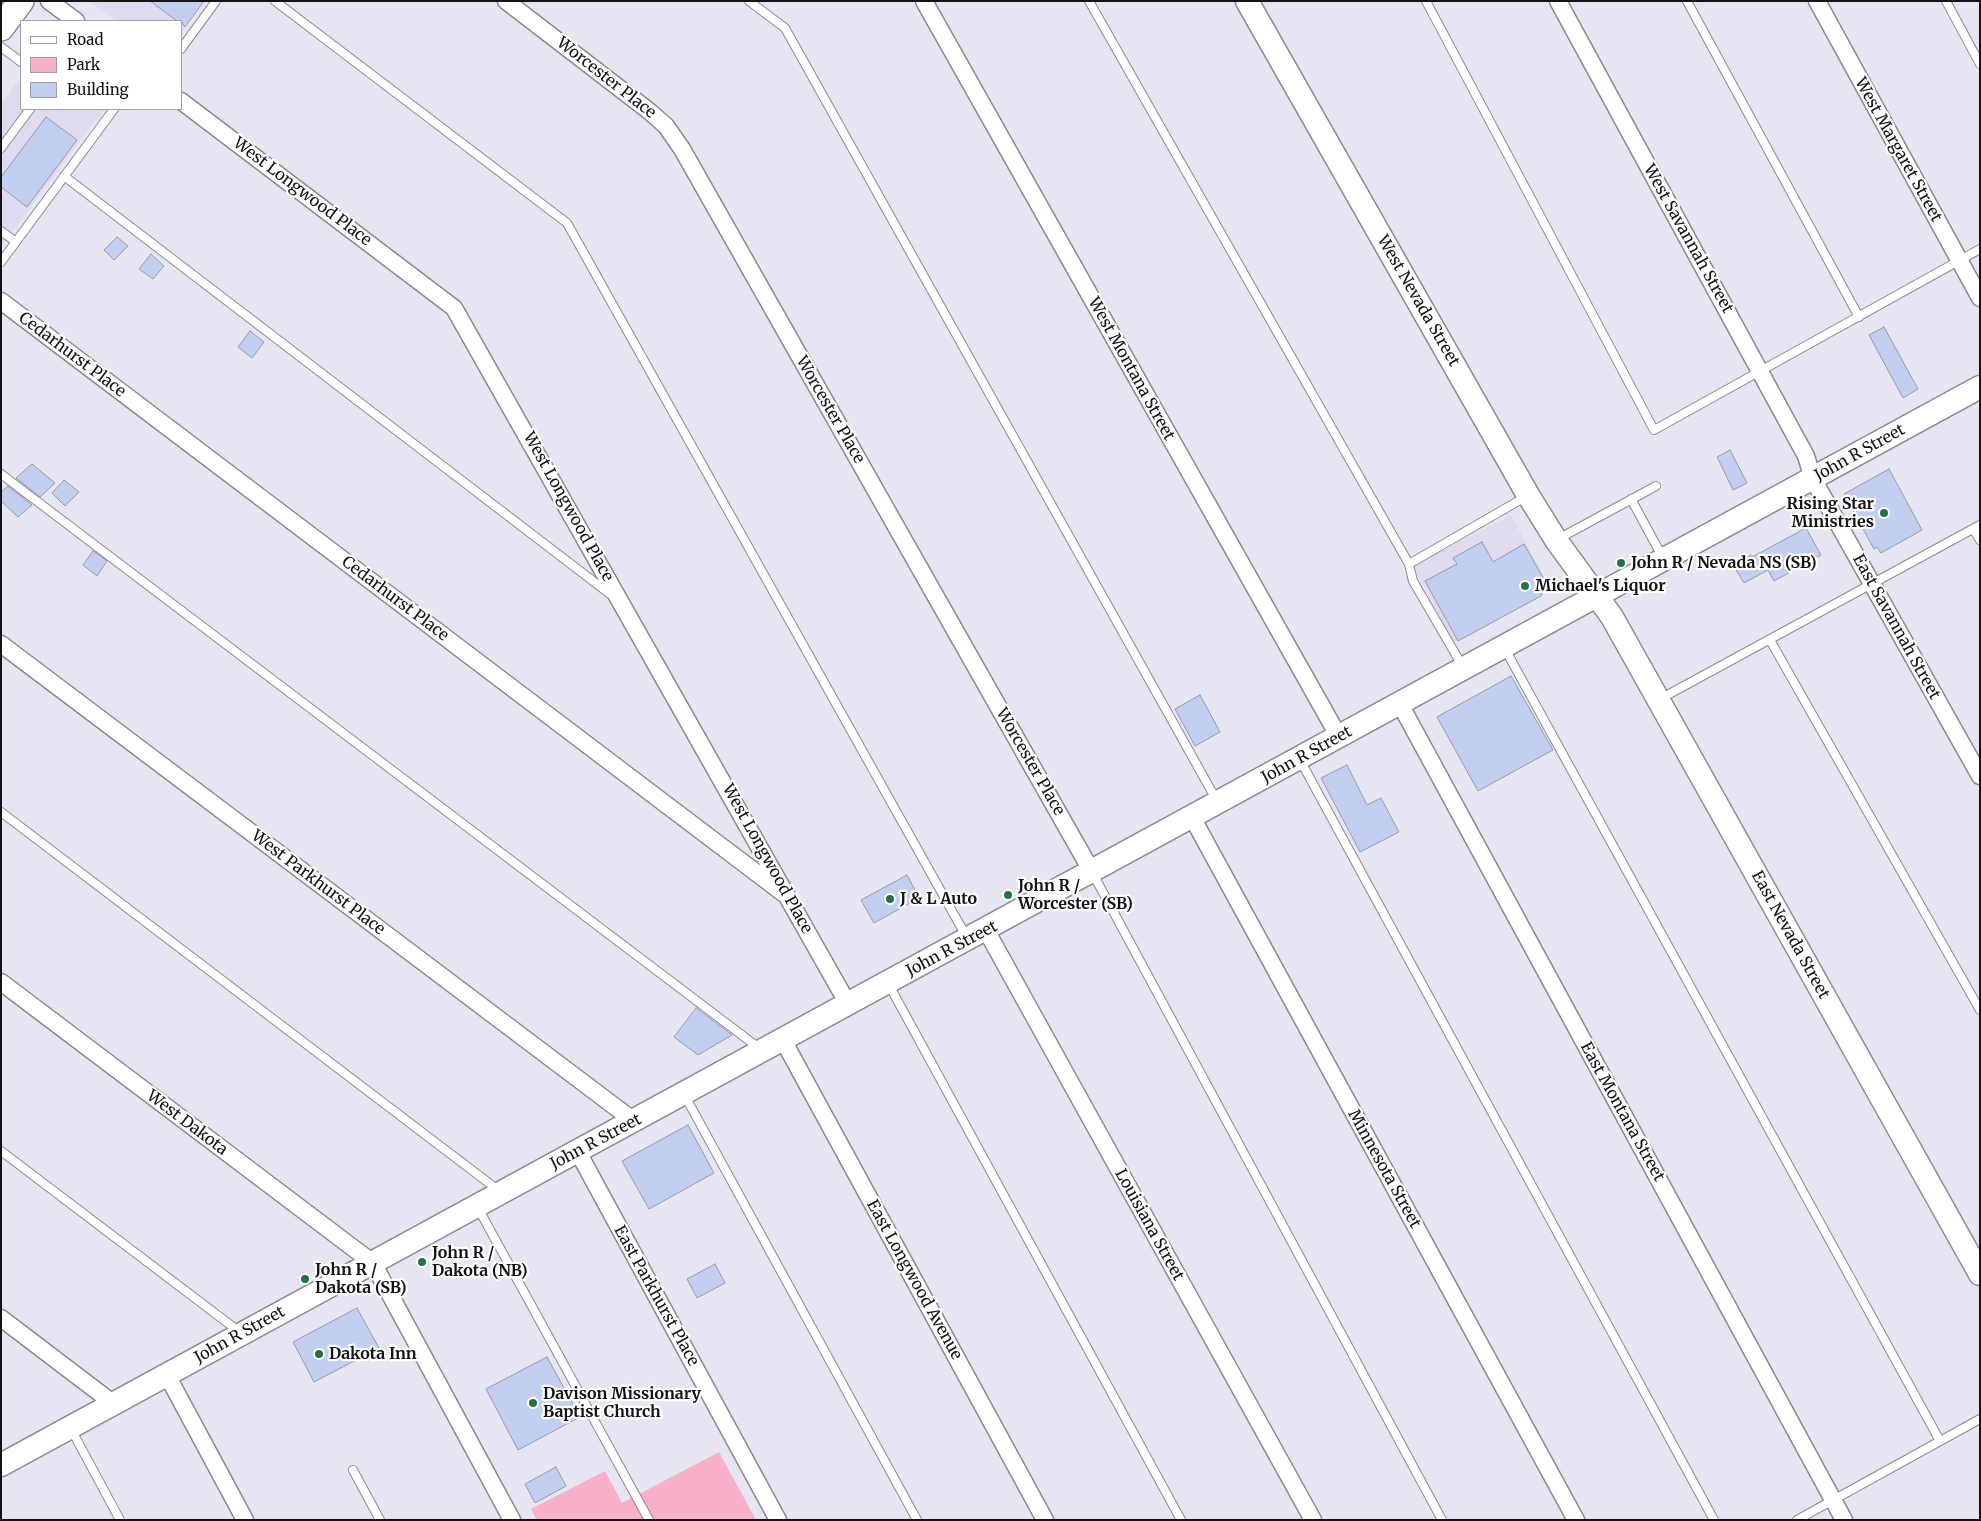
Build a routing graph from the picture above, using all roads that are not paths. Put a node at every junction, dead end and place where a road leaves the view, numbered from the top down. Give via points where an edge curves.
1 (17, 1) edge
2 (21, 1) edge
3 (49, 1) edge
4 (216, 1) edge
5 (275, 1) edge
6 (506, 1) edge
7 (749, 1) edge
8 (924, 1) edge
9 (1089, 1) edge
10 (1247, 1) edge
11 (1426, 1) edge
12 (1558, 1) edge
13 (1687, 1) edge
14 (1817, 1) edge
15 (1946, 1) edge
16 (1, 12) edge
17 (75, 20) edge
18 (1, 28) edge
19 (1, 47) edge
20 (182, 48) edge
21 (20, 61) edge
22 (1980, 64) edge
23 (182, 102) edge
24 (29, 110) edge
25 (111, 110) edge
26 (1, 148) edge
27 (64, 176) junction
28 (1, 231) edge
29 (16, 242) junction
30 (1980, 249) edge
31 (1959, 261) junction
32 (1, 262) edge
33 (1980, 298) edge
34 (1, 301) edge
35 (1859, 317) junction
36 (1760, 370) junction
37 (1980, 387) edge
38 (1, 474) edge
39 (1813, 479) junction
40 (1656, 486) dead end
41 (1528, 495) junction
42 (1630, 499) junction
43 (1976, 527) edge
44 (1556, 540) junction
45 (1980, 540) edge
46 (1664, 560) junction
47 (1409, 564) junction
48 (1872, 584) junction
49 (1598, 596) junction
50 (622, 603) junction
51 (1770, 640) junction
52 (1, 644) edge
53 (1504, 648) junction
54 (1464, 669) junction
55 (1659, 700) junction
56 (1400, 704) junction
57 (1339, 737) junction
58 (1299, 759) junction
59 (1980, 776) edge
60 (1218, 803) junction
61 (1, 812) edge
62 (1192, 817) junction
63 (1092, 872) junction
64 (788, 898) junction
65 (977, 935) junction
66 (1, 982) edge
67 (888, 983) junction
68 (848, 1004) junction
69 (1980, 1010) edge
70 (783, 1040) junction
71 (763, 1051) junction
72 (684, 1094) junction
73 (634, 1121) junction
74 (1, 1151) edge
75 (578, 1152) junction
76 (502, 1193) junction
77 (477, 1206) junction
78 (373, 1263) junction
79 (1980, 1274) edge
80 (1, 1318) edge
81 (242, 1334) junction
82 (167, 1375) junction
83 (114, 1404) junction
84 (1980, 1419) edge
85 (70, 1428) junction
86 (1940, 1441) junction
87 (1, 1465) edge
88 (353, 1470) dead end
89 (1833, 1500) junction
90 (120, 1520) edge
91 (245, 1520) edge
92 (380, 1520) edge
93 (512, 1520) edge
94 (649, 1520) edge
95 (778, 1520) edge
96 (917, 1520) edge
97 (1045, 1520) edge
98 (1181, 1520) edge
99 (1313, 1520) edge
100 (1442, 1520) edge
101 (1576, 1520) edge
102 (1714, 1520) edge
103 (1797, 1520) edge
104 (1844, 1520) edge

1 - 16 main road
2 - 18 main road
3 - 17 street
4 - 20 lane
5 - 65 lane via 567,223
6 - 63 street, Worcester Place via 649,111 666,126 682,149
7 - 60 lane via 785,28
8 - 57 street, West Montana Street
9 - 47 lane
10 - 41 main road, West Nevada Street
11 - 36 lane via 1654,430
12 - 36 street, West Savannah Street
13 - 35 lane
14 - 31 street, West Margaret Street
15 - 22 lane
19 - 21 lane
23 - 50 street, West Longwood Place via 454,308
24 - 26 lane
25 - 27 lane
27 - 29 lane
27 - 50 lane
28 - 29 lane
29 - 32 lane
30 - 31 lane
31 - 33 street, West Margaret Street
31 - 35 lane
34 - 64 street, Cedarhurst Place
35 - 36 lane
36 - 39 street, West Savannah Street via 1806,456
37 - 39 main road, John R Street
38 - 71 lane
39 - 46 main road, John R Street
39 - 48 street, East Savannah Street
40 - 42 lane
41 - 44 main road, West Nevada Street
41 - 47 lane
42 - 44 lane
42 - 46 lane
43 - 45 lane
43 - 48 lane
44 - 49 main road, West Nevada Street
46 - 49 main road, John R Street
47 - 54 lane via 1413,581
48 - 51 lane
48 - 59 street, East Savannah Street
49 - 53 main road, John R Street
49 - 55 main road, East Nevada Street
50 - 64 street, West Longwood Place
51 - 55 lane
51 - 69 lane
52 - 73 street, West Parkhurst Place
53 - 54 main road, John R Street
53 - 86 lane
54 - 56 main road, John R Street
55 - 79 main road, East Nevada Street
56 - 57 main road, John R Street
56 - 89 street, East Montana Street
57 - 58 main road, John R Street
58 - 60 main road, John R Street
58 - 102 lane
60 - 62 main road, John R Street
61 - 76 lane
62 - 63 main road, John R Street
62 - 101 street, Minnesota Street
63 - 65 main road, John R Street
63 - 100 lane
64 - 68 street, West Longwood Place
65 - 67 main road, John R Street
65 - 99 street, Louisiana Street
66 - 78 street, West Dakota
67 - 68 main road, John R Street
67 - 98 lane
68 - 70 main road, John R Street
70 - 71 main road, John R Street
70 - 97 street, East Longwood Avenue
71 - 72 main road, John R Street
72 - 73 main road, John R Street
72 - 96 lane
73 - 75 main road, John R Street
74 - 81 lane
75 - 76 main road, John R Street
75 - 95 street, East Parkhurst Place
76 - 77 main road, John R Street
77 - 78 main road, John R Street
77 - 94 lane
78 - 81 main road, John R Street
78 - 93 street
80 - 83 street
81 - 82 main road, John R Street
82 - 83 main road, John R Street
82 - 91 street
83 - 85 main road, John R Street
84 - 86 lane
85 - 87 main road, John R Street
85 - 90 lane
86 - 89 lane
88 - 92 lane
89 - 103 lane
89 - 104 street, East Montana Street

